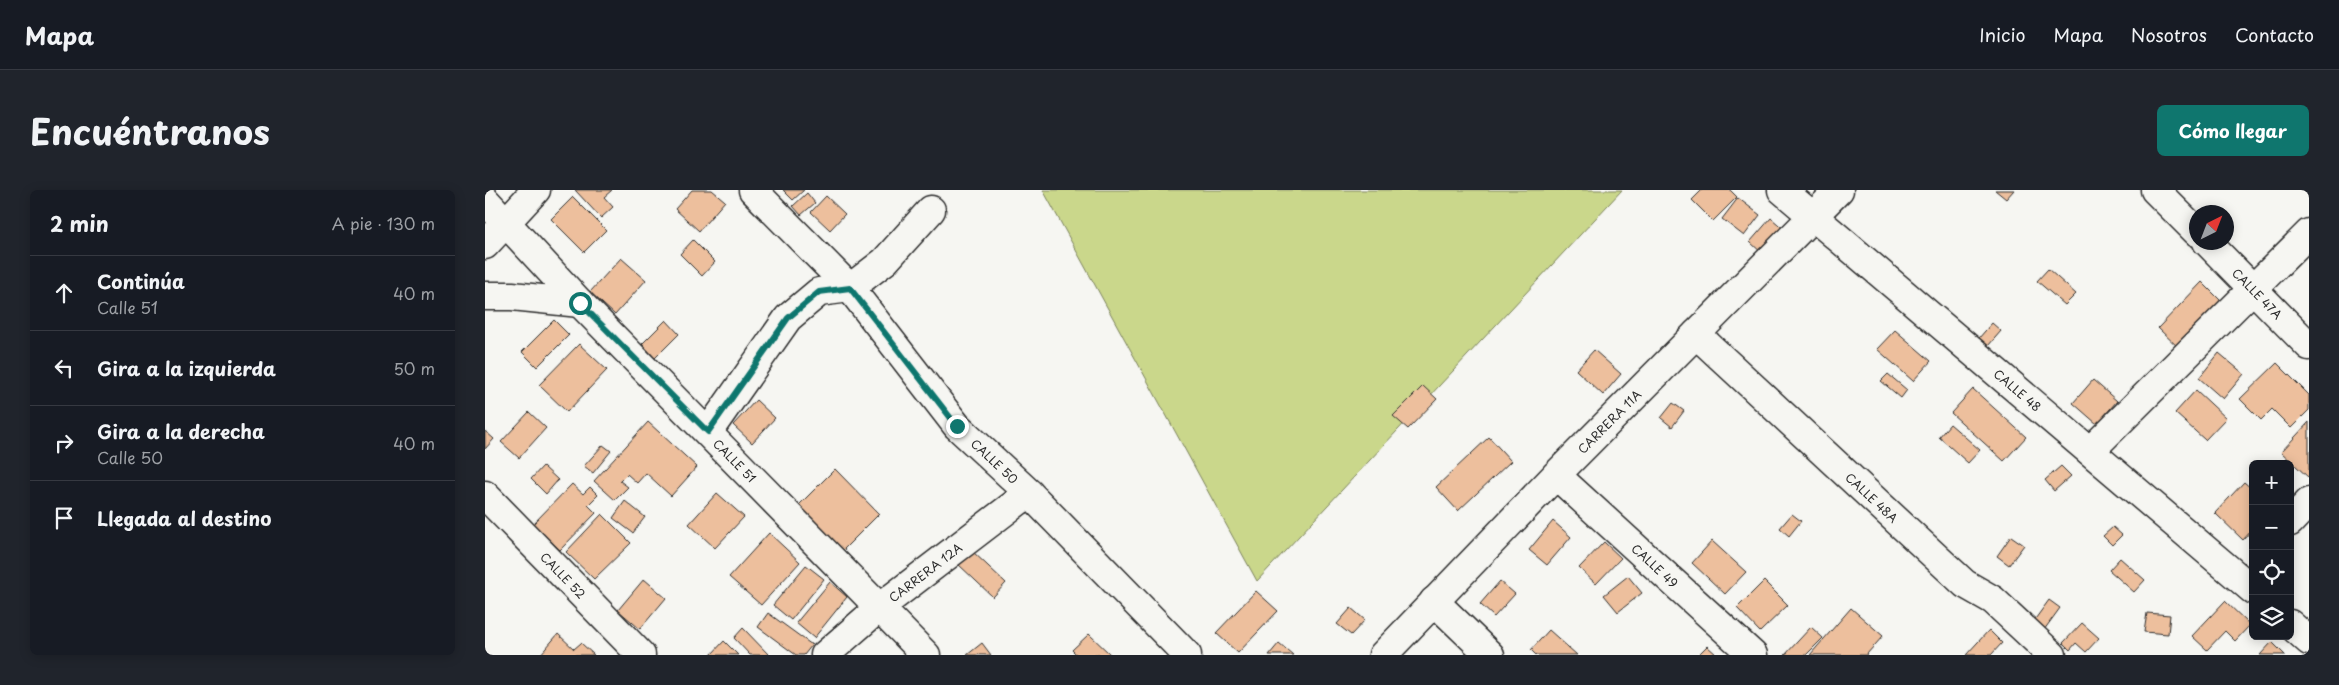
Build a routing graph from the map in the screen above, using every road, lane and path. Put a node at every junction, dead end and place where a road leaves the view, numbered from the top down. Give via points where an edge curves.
1 (536, 190) edge
2 (753, 190) edge
3 (1782, 190) edge
4 (1839, 190) edge
5 (2155, 190) edge
6 (485, 200) edge
7 (931, 210) dead end
8 (1812, 217) junction
9 (507, 221) junction
10 (2189, 224) edge
11 (2309, 232) edge
12 (485, 245) edge
13 (2215, 250) edge
14 (850, 288) junction
15 (2253, 289) junction
16 (485, 296) edge
17 (580, 303) junction
18 (1696, 334) junction
19 (2309, 346) edge
20 (708, 432) junction
21 (2090, 451) junction
22 (1556, 475) junction
23 (1029, 493) junction
24 (485, 496) edge
25 (2309, 502) edge
26 (2294, 518) edge
27 (2248, 576) edge
28 (1434, 601) junction
29 (881, 607) junction
30 (2294, 628) edge
31 (2309, 641) edge
32 (641, 655) edge
33 (825, 655) edge
34 (927, 655) edge
35 (1187, 655) edge
36 (1383, 655) edge
37 (1489, 655) edge
38 (1753, 655) edge
39 (2052, 655) edge

1 - 9 street
2 - 14 street, CALLE 50
3 - 8 street, CALLE 48
4 - 8 street, CARRERA 11A
5 - 10 street
6 - 9 street, CALLE 51
7 - 14 street via 885,261
8 - 18 street, CARRERA 11A
8 - 21 street, CALLE 48
9 - 12 street
9 - 17 street, CALLE 51
11 - 15 street
13 - 15 street, CALLE 47A
14 - 20 street via 819,292 788,318
14 - 23 street, CALLE 50 via 957,426
15 - 19 street, CALLE 47A
15 - 21 street
16 - 17 street
17 - 20 street, CALLE 51
18 - 22 street, CARRERA 11A
18 - 39 street, CALLE 48A via 1965,584 1993,600
20 - 29 street, CALLE 51
21 - 27 street, CALLE 48
22 - 28 street, CARRERA 11A
22 - 38 street, CALLE 49
23 - 29 street, CARRERA 12A
23 - 35 street, CALLE 50
24 - 32 street, CALLE 52
25 - 26 street
28 - 36 street, CARRERA 11A
28 - 37 street
29 - 33 street, CARRERA 12A
29 - 34 street, CALLE 51
30 - 31 street

